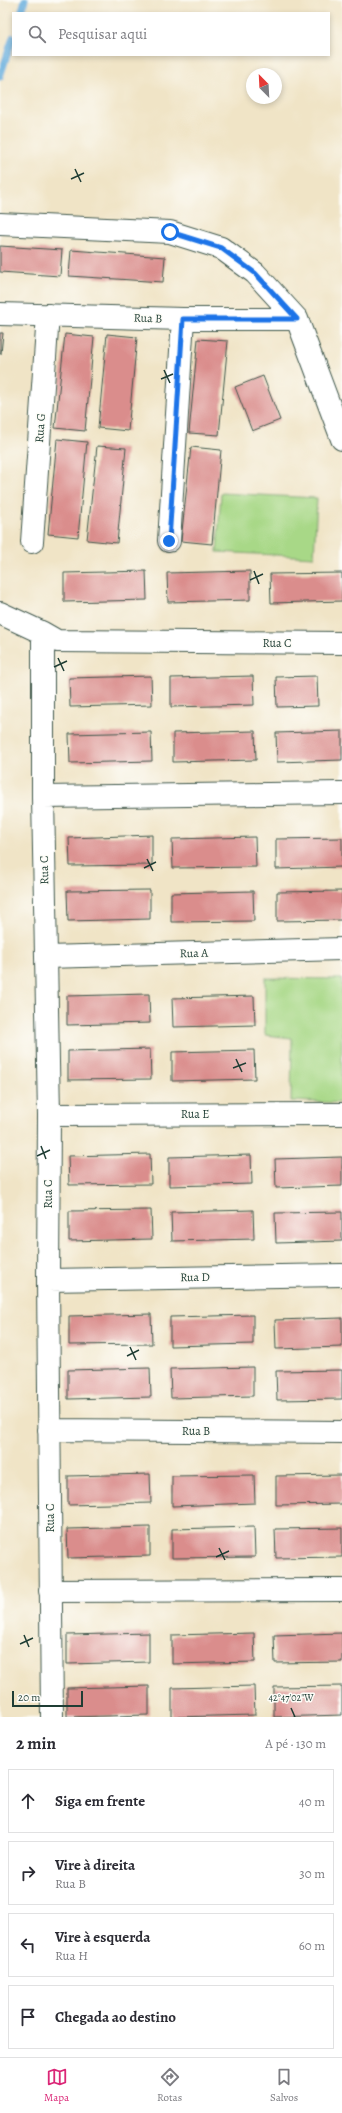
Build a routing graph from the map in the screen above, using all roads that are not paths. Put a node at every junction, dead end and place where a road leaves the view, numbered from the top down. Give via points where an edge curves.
1 (0, 224) edge
2 (0, 314) edge
3 (48, 315) junction
4 (183, 319) junction
5 (297, 319) junction
6 (342, 439) edge
7 (169, 541) dead end
8 (32, 542) dead end
9 (0, 613) edge
10 (43, 633) junction
11 (342, 643) edge
12 (342, 793) edge
13 (43, 797) junction
14 (342, 949) edge
15 (46, 957) junction
16 (48, 1114) junction
17 (342, 1114) edge
18 (342, 1275) edge
19 (48, 1280) junction
20 (49, 1430) junction
21 (342, 1432) edge
22 (342, 1590) edge
23 (50, 1591) junction
24 (52, 1717) edge

1 - 5 street via 170,232 221,248 255,273
2 - 3 street, Rua B
3 - 4 street, Rua B
3 - 8 street, Rua G
4 - 5 street, Rua B
4 - 7 street
5 - 6 street
9 - 10 street
10 - 11 street, Rua C via 57,642
10 - 13 street, Rua C
12 - 13 street
13 - 15 street, Rua C
14 - 15 street, Rua A
15 - 16 street, Rua C
16 - 17 street, Rua E
16 - 19 street, Rua C
18 - 19 street, Rua D
19 - 20 street, Rua C
20 - 21 street, Rua B
20 - 23 street, Rua C
22 - 23 street
23 - 24 street, Rua C

